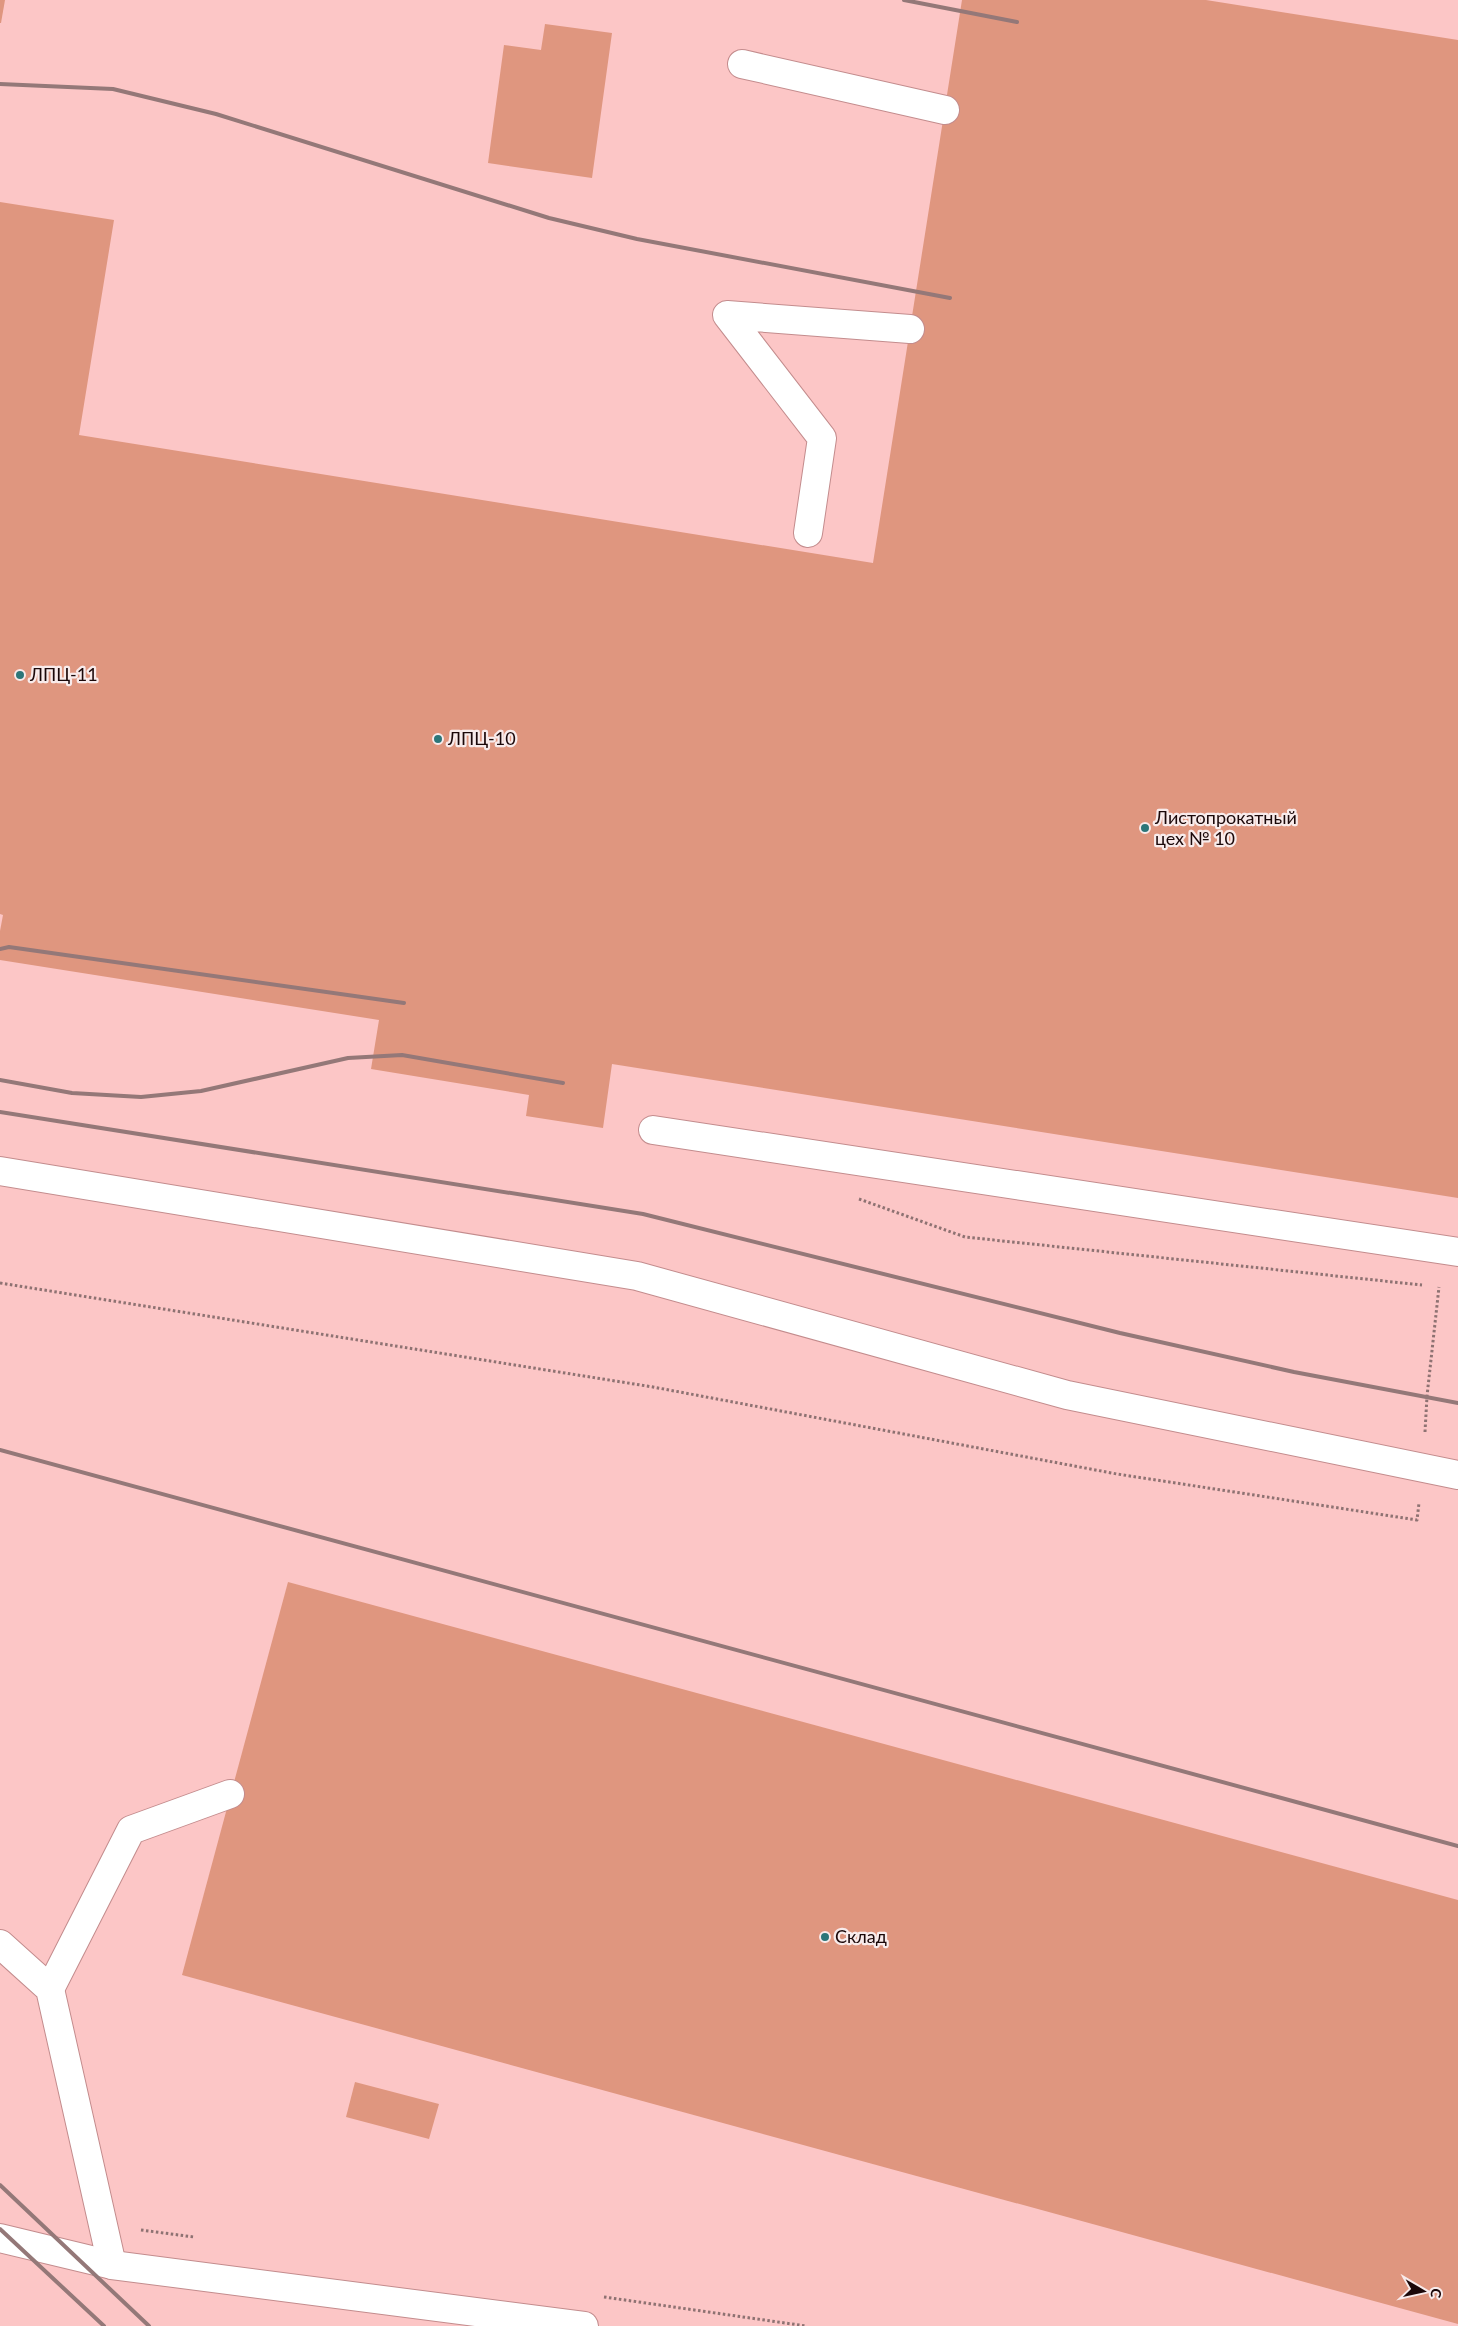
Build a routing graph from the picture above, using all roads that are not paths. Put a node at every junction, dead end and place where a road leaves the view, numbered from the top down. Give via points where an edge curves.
1 (742, 64) dead end
2 (945, 110) dead end
3 (910, 329) dead end
4 (808, 533) dead end
5 (653, 1130) dead end
6 (0, 1171) edge
7 (1458, 1252) edge
8 (1458, 1475) edge
9 (230, 1794) dead end
10 (0, 1944) edge
11 (50, 1989) junction
12 (0, 2238) edge
13 (112, 2265) junction
14 (584, 2326) edge

1 - 2 lane
3 - 4 lane via 727,315 822,438
5 - 7 lane
6 - 8 lane via 637,1276 1067,1395
9 - 11 lane via 131,1830
10 - 11 lane
11 - 13 lane
12 - 13 lane
13 - 14 lane

